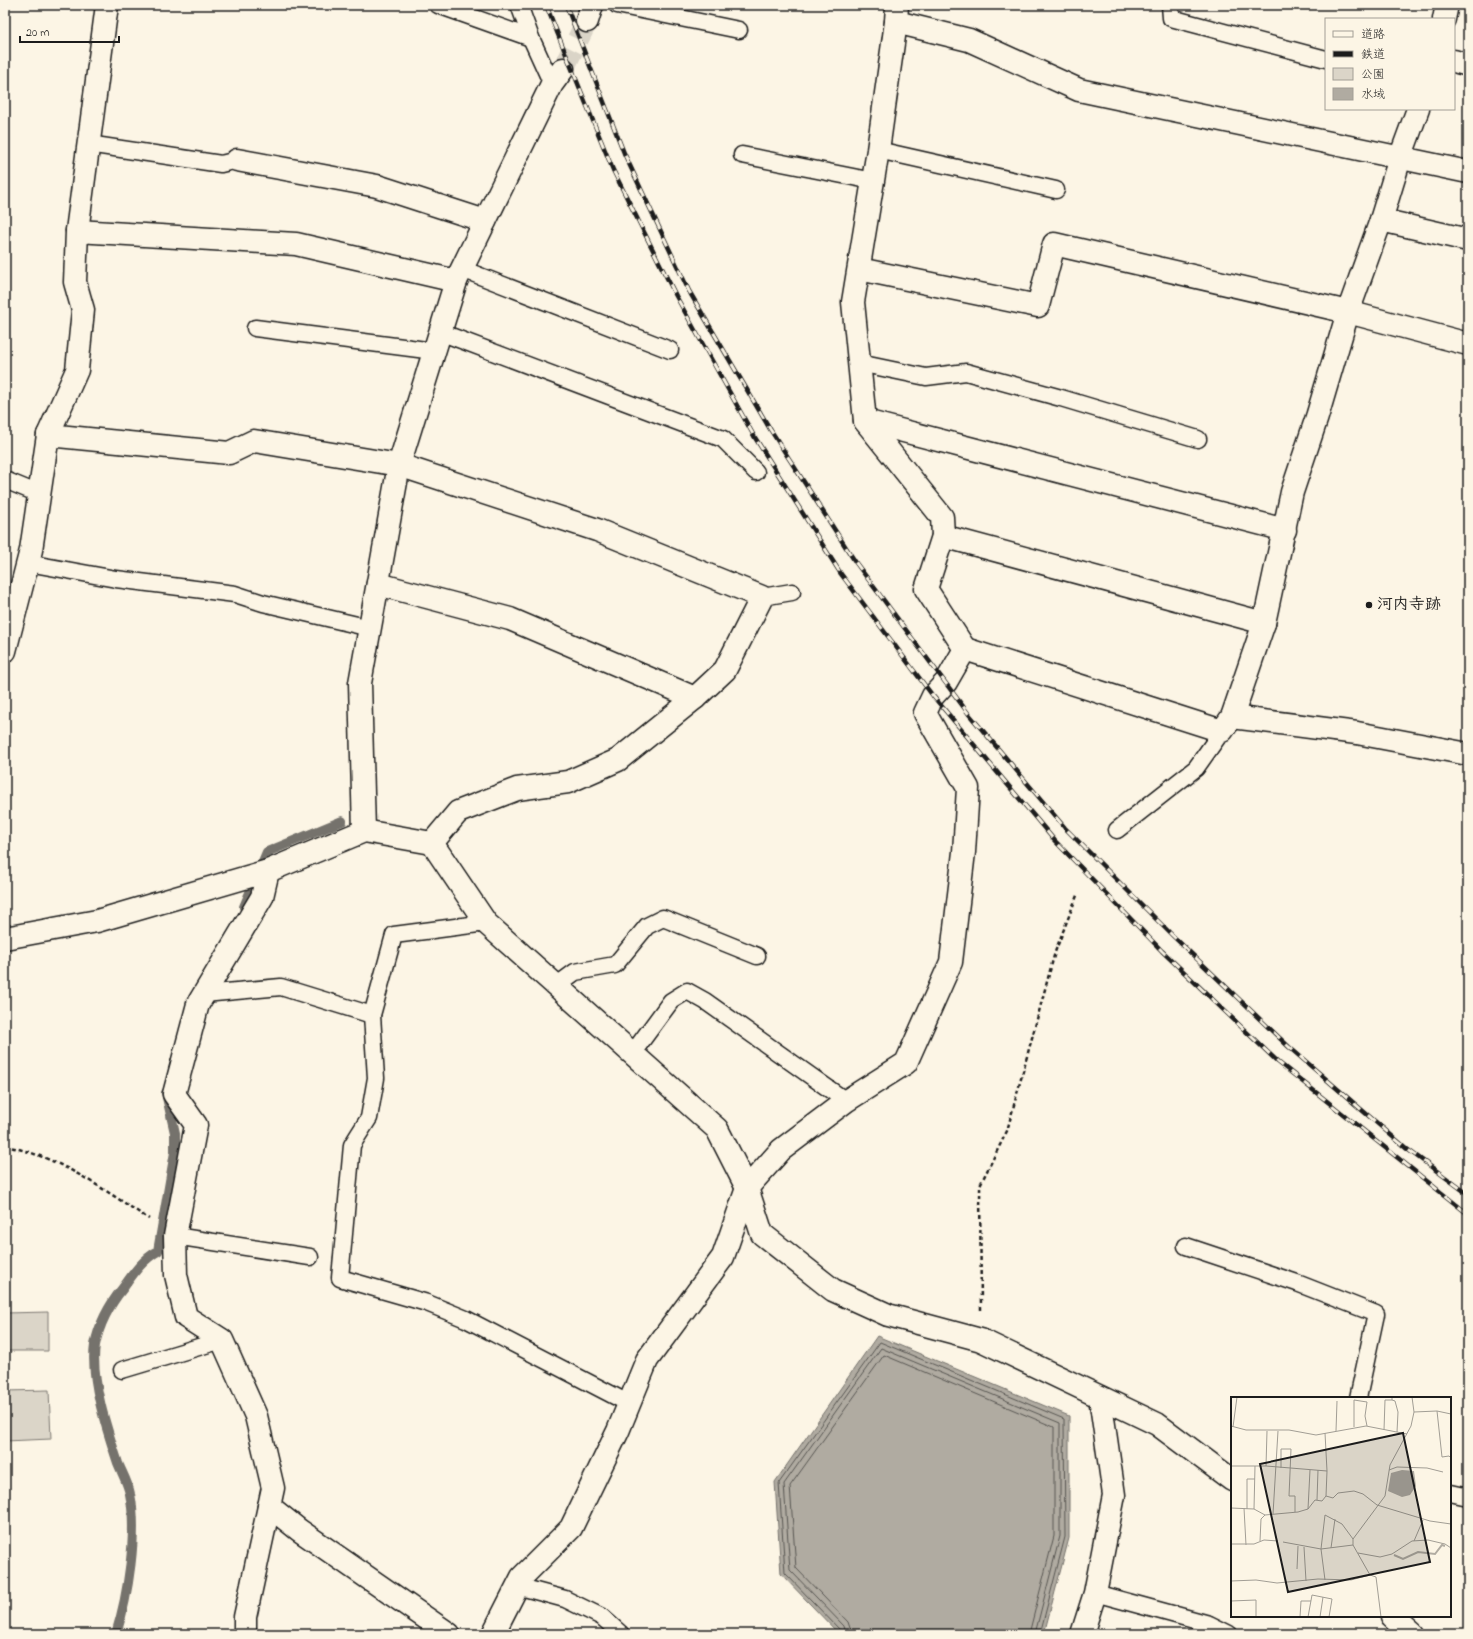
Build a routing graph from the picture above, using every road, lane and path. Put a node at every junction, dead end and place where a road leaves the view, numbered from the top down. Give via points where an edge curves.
1 (107, 5) edge
2 (438, 5) edge
3 (519, 5) edge
4 (617, 5) edge
5 (1170, 5) edge
6 (1447, 5) edge
7 (897, 14) edge
8 (1444, 18) edge
9 (739, 30) dead end
10 (531, 38) junction
11 (1325, 59) edge
12 (1455, 61) edge
13 (1468, 65) edge
14 (558, 77) joint
15 (1418, 110) edge
16 (88, 144) junction
17 (878, 150) junction
18 (742, 155) dead end
19 (1400, 158) junction
20 (237, 160) joint
21 (1468, 172) edge
22 (873, 181) junction
23 (1056, 190) dead end
24 (1381, 220) junction
25 (485, 221) junction
26 (77, 231) junction
27 (1468, 240) edge
28 (859, 269) junction
29 (459, 275) junction
30 (1348, 312) junction
31 (255, 328) dead end
32 (437, 342) junction
33 (1468, 344) edge
34 (670, 350) dead end
35 (859, 363) junction
36 (865, 421) junction
37 (48, 435) junction
38 (1198, 439) dead end
39 (399, 465) junction
40 (756, 472) dead end
41 (5, 480) edge
42 (39, 494) junction
43 (1285, 530) junction
44 (943, 536) junction
45 (28, 563) junction
46 (378, 584) junction
47 (792, 592) dead end
48 (762, 597) junction
49 (1264, 622) junction
50 (370, 628) junction
51 (965, 649) junction
52 (5, 651) edge
53 (695, 698) junction
54 (1227, 724) junction
55 (1468, 754) edge
56 (1117, 830) dead end
57 (364, 831) junction
58 (432, 843) junction
59 (268, 871) junction
60 (1078, 893) dead end
61 (486, 923) junction
62 (5, 938) edge
63 (757, 956) dead end
64 (556, 986) junction
65 (204, 994) junction
66 (372, 1015) junction
67 (632, 1054) junction
68 (846, 1101) junction
69 (5, 1146) edge
70 (747, 1188) junction
71 (175, 1236) junction
72 (1186, 1246) dead end
73 (310, 1257) dead end
74 (222, 1340) junction
75 (981, 1340) junction
76 (122, 1370) dead end
77 (1100, 1397) junction
78 (1358, 1397) edge
79 (630, 1404) junction
80 (1231, 1479) edge
81 (1451, 1493) edge
82 (1468, 1497) edge
83 (269, 1506) junction
84 (517, 1586) junction
85 (1094, 1593) junction
86 (1393, 1617) edge
87 (244, 1634) edge
88 (449, 1634) edge
89 (493, 1634) edge
90 (621, 1634) edge
91 (1082, 1634) edge
92 (1229, 1634) edge
93 (1412, 1634) edge

1 - 16 street
2 - 10 lane
3 - 10 lane
4 - 9 lane
5 - 11 lane via 1171,18
6 - 8 street
7 - 17 street
7 - 19 street via 969,40 1079,90
10 - 14 lane
12 - 13 street
14 - 25 street
15 - 19 street
16 - 20 lane via 221,164
16 - 26 street
17 - 22 street
17 - 23 lane
18 - 22 lane
19 - 21 street
19 - 24 street
20 - 25 street via 377,186
22 - 28 street
24 - 27 street
24 - 30 street
25 - 29 street
26 - 29 street via 296,244
26 - 37 street via 75,282 84,310 77,370
28 - 30 street via 1038,306 1054,244
28 - 35 street via 853,302
29 - 32 street
29 - 34 lane
30 - 33 street
30 - 43 street via 1318,417 1292,492
31 - 32 lane
32 - 39 street
32 - 40 lane via 723,439
35 - 36 street
35 - 38 lane via 926,377 966,372
36 - 43 street
36 - 44 street via 942,516
37 - 39 street via 229,453 254,441
37 - 42 street
39 - 46 street
39 - 48 street via 597,530
41 - 42 lane
42 - 45 street
43 - 49 street
44 - 49 street
44 - 51 street via 926,590
45 - 50 lane via 109,578 235,594
45 - 52 street
46 - 50 street
46 - 53 street via 510,619
47 - 48 lane
48 - 53 street via 725,670
49 - 54 street
50 - 57 street via 360,683
51 - 54 street
51 - 68 street via 946,682 933,696 925,713 968,788 964,852 951,962 906,1063
53 - 58 street via 618,760 568,782 517,789 458,812
54 - 55 street via 1357,733
54 - 56 lane via 1196,768
57 - 58 street
57 - 59 street
58 - 61 street
59 - 62 street via 97,921
59 - 65 street via 262,896
60 - 75 path via 1056,952 1007,1131 980,1185
61 - 64 street
61 - 66 lane via 394,935
63 - 64 lane via 663,918 647,926 615,965 575,972
64 - 67 street
65 - 66 lane via 280,987
65 - 71 street via 198,1004 174,1094 196,1125
66 - 79 lane via 376,1078 369,1118 352,1145 340,1278 427,1303 466,1319
67 - 68 lane via 671,1001 687,991 705,1001
67 - 70 street via 717,1129
68 - 70 street via 782,1150
69 - 71 path via 26,1150 63,1165
70 - 75 street via 762,1234 833,1290 888,1315
70 - 79 street via 724,1257 647,1360
71 - 73 lane
71 - 74 street via 176,1275 186,1317
72 - 78 lane via 1298,1283 1376,1314
74 - 76 lane
74 - 83 street via 256,1416 273,1488
75 - 77 street
77 - 80 street via 1157,1424
77 - 85 street via 1114,1495
79 - 84 street via 571,1528 522,1577
81 - 82 lane
83 - 87 street via 244,1617
83 - 88 street via 299,1530
84 - 89 street
84 - 90 lane via 565,1599 602,1617
85 - 91 street
85 - 92 lane via 1209,1624
86 - 93 street

